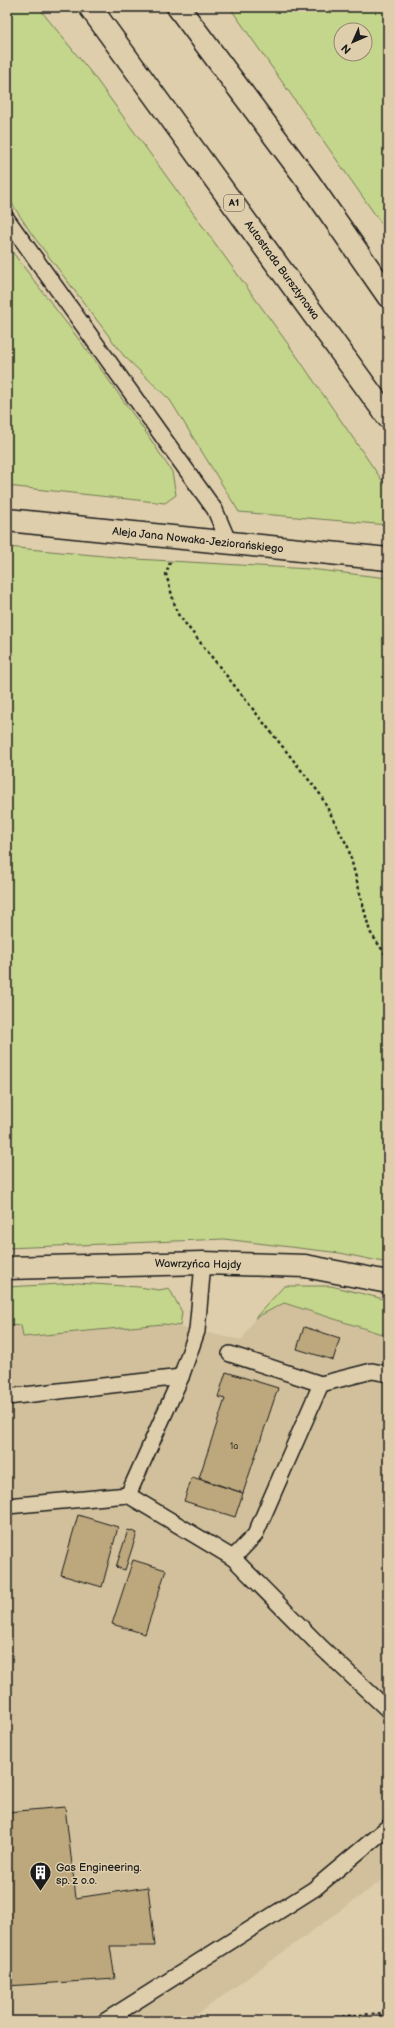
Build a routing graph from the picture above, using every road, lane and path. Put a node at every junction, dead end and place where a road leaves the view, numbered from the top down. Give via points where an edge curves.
1 (90, 7) edge
2 (178, 7) edge
3 (7, 219) edge
4 (388, 296) edge
5 (382, 408) edge
6 (7, 520) edge
7 (179, 538) junction
8 (229, 543) junction
9 (388, 559) edge
10 (388, 958) edge
11 (203, 1262) junction
12 (7, 1268) edge
13 (388, 1282) edge
14 (230, 1354) dead end
15 (388, 1374) edge
16 (181, 1377) junction
17 (321, 1384) junction
18 (7, 1397) edge
19 (128, 1495) junction
20 (7, 1506) edge
21 (233, 1558) junction
22 (388, 1710) edge
23 (388, 1827) edge
24 (388, 2008) edge
25 (382, 2013) junction
26 (105, 2021) edge
27 (294, 2021) edge
28 (374, 2021) edge

1 - 5 main road, Autostrada Bursztynowa / A1
2 - 4 main road via 308,181
3 - 8 lane via 215,510
6 - 7 main road, Aleja Jana Nowaka-Jeziorańskiego
7 - 8 main road, Aleja Jana Nowaka-Jeziorańskiego
7 - 10 path via 166,574 177,613 320,794 348,847 370,932
8 - 9 main road, Aleja Jana Nowaka-Jeziorańskiego
11 - 12 main road, Wawrzyńca Hajdy
11 - 13 main road, Wawrzyńca Hajdy via 305,1266
11 - 16 lane via 197,1331
14 - 17 lane
15 - 17 lane via 372,1371
16 - 18 lane
16 - 19 lane
17 - 21 lane via 255,1535
19 - 20 lane
19 - 21 lane
21 - 22 lane
23 - 26 lane via 314,1889
24 - 25 path
25 - 27 path
25 - 28 path

